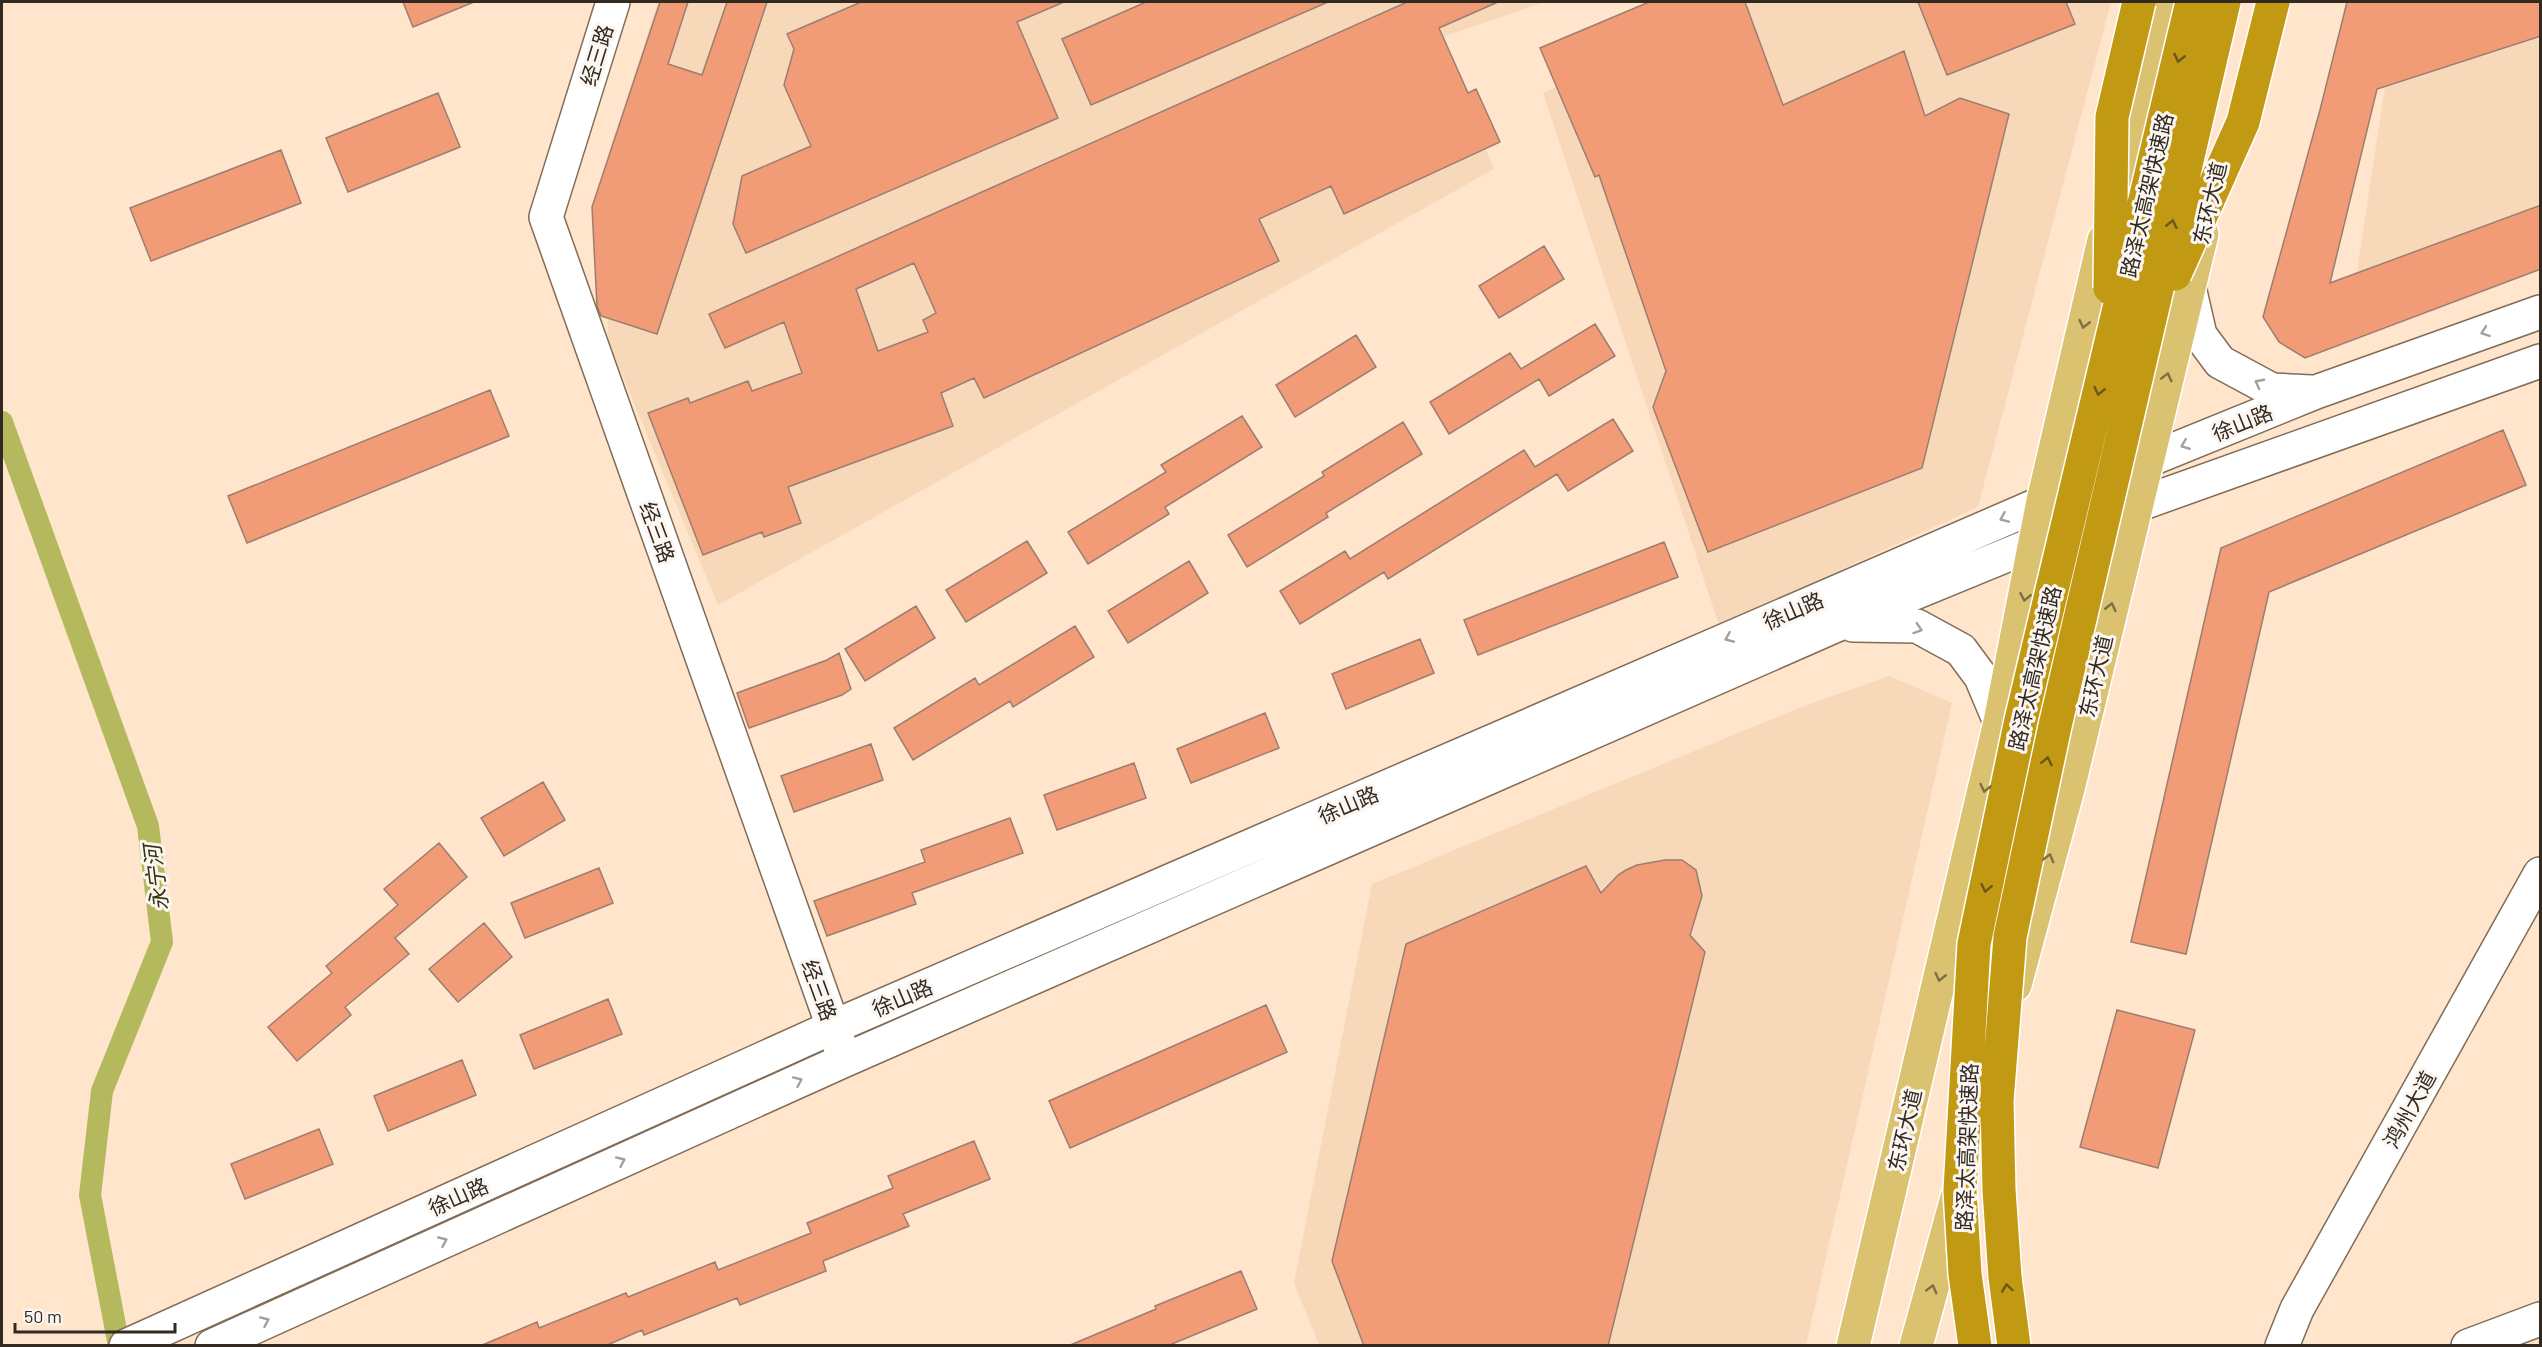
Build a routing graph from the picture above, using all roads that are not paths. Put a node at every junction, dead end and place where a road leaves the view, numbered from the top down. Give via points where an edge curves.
1 (613, 2) edge
2 (2139, 2) edge
3 (2160, 2) edge
4 (2192, 2) edge
5 (2224, 2) edge
6 (2257, 2) edge
7 (2273, 2) edge
8 (2189, 287) junction
9 (2541, 312) edge
10 (2145, 342) junction
11 (2109, 349) junction
12 (2541, 361) edge
13 (2316, 392) junction
14 (2147, 461) junction
15 (2043, 501) junction
16 (2135, 505) junction
17 (2035, 543) junction
18 (1839, 624) junction
19 (2000, 722) junction
20 (2541, 874) edge
21 (833, 1027) junction
22 (845, 1060) junction
23 (2541, 1319) edge
24 (126, 1346) edge
25 (212, 1346) edge
26 (1853, 1346) edge
27 (1917, 1346) edge
28 (1975, 1346) edge
29 (2014, 1346) edge
30 (2282, 1346) edge
31 (2468, 1346) edge

1 - 21 main road, 经三路 via 546,217
2 - 11 highway, bridge via 2112,117
3 -> 15 main road, 东环大道
4 -> 11 highway, 路泽太高架快速路, bridge
10 -> 5 highway, 路泽太高架快速路, bridge
6 - 8 main road, 东环大道
7 - 10 highway, bridge via 2243,123
13 -> 8 main road via 2271,390 2220,362 2200,335
14 -> 8 main road, 东环大道
9 -> 13 main road, 徐山路
29 -> 10 highway, 路泽太高架快速路, bridge via 2005,1277 1997,1101 2010,937
11 -> 28 highway, 路泽太高架快速路, bridge via 2021,720 1974,944 1960,1191 1965,1274
12 - 16 main road, 徐山路
13 -> 14 main road, 徐山路
14 - 15 main road, 徐山路
14 - 16 main road, 东环大道
15 - 17 main road, 东环大道
15 -> 21 main road, 徐山路
16 - 17 main road, 徐山路
27 -> 16 main road, 东环大道 via 2068,789
17 - 18 main road, 徐山路
17 -> 19 main road, 东环大道
18 -> 19 main road via 1917,626 1961,650 1981,676
18 - 22 main road, 徐山路
19 -> 26 main road, 东环大道
20 - 30 main road, 鸿州大道 via 2297,1309
21 - 22 main road, 经三路
21 - 24 main road, 徐山路
25 -> 22 main road, 徐山路
23 - 31 main road

